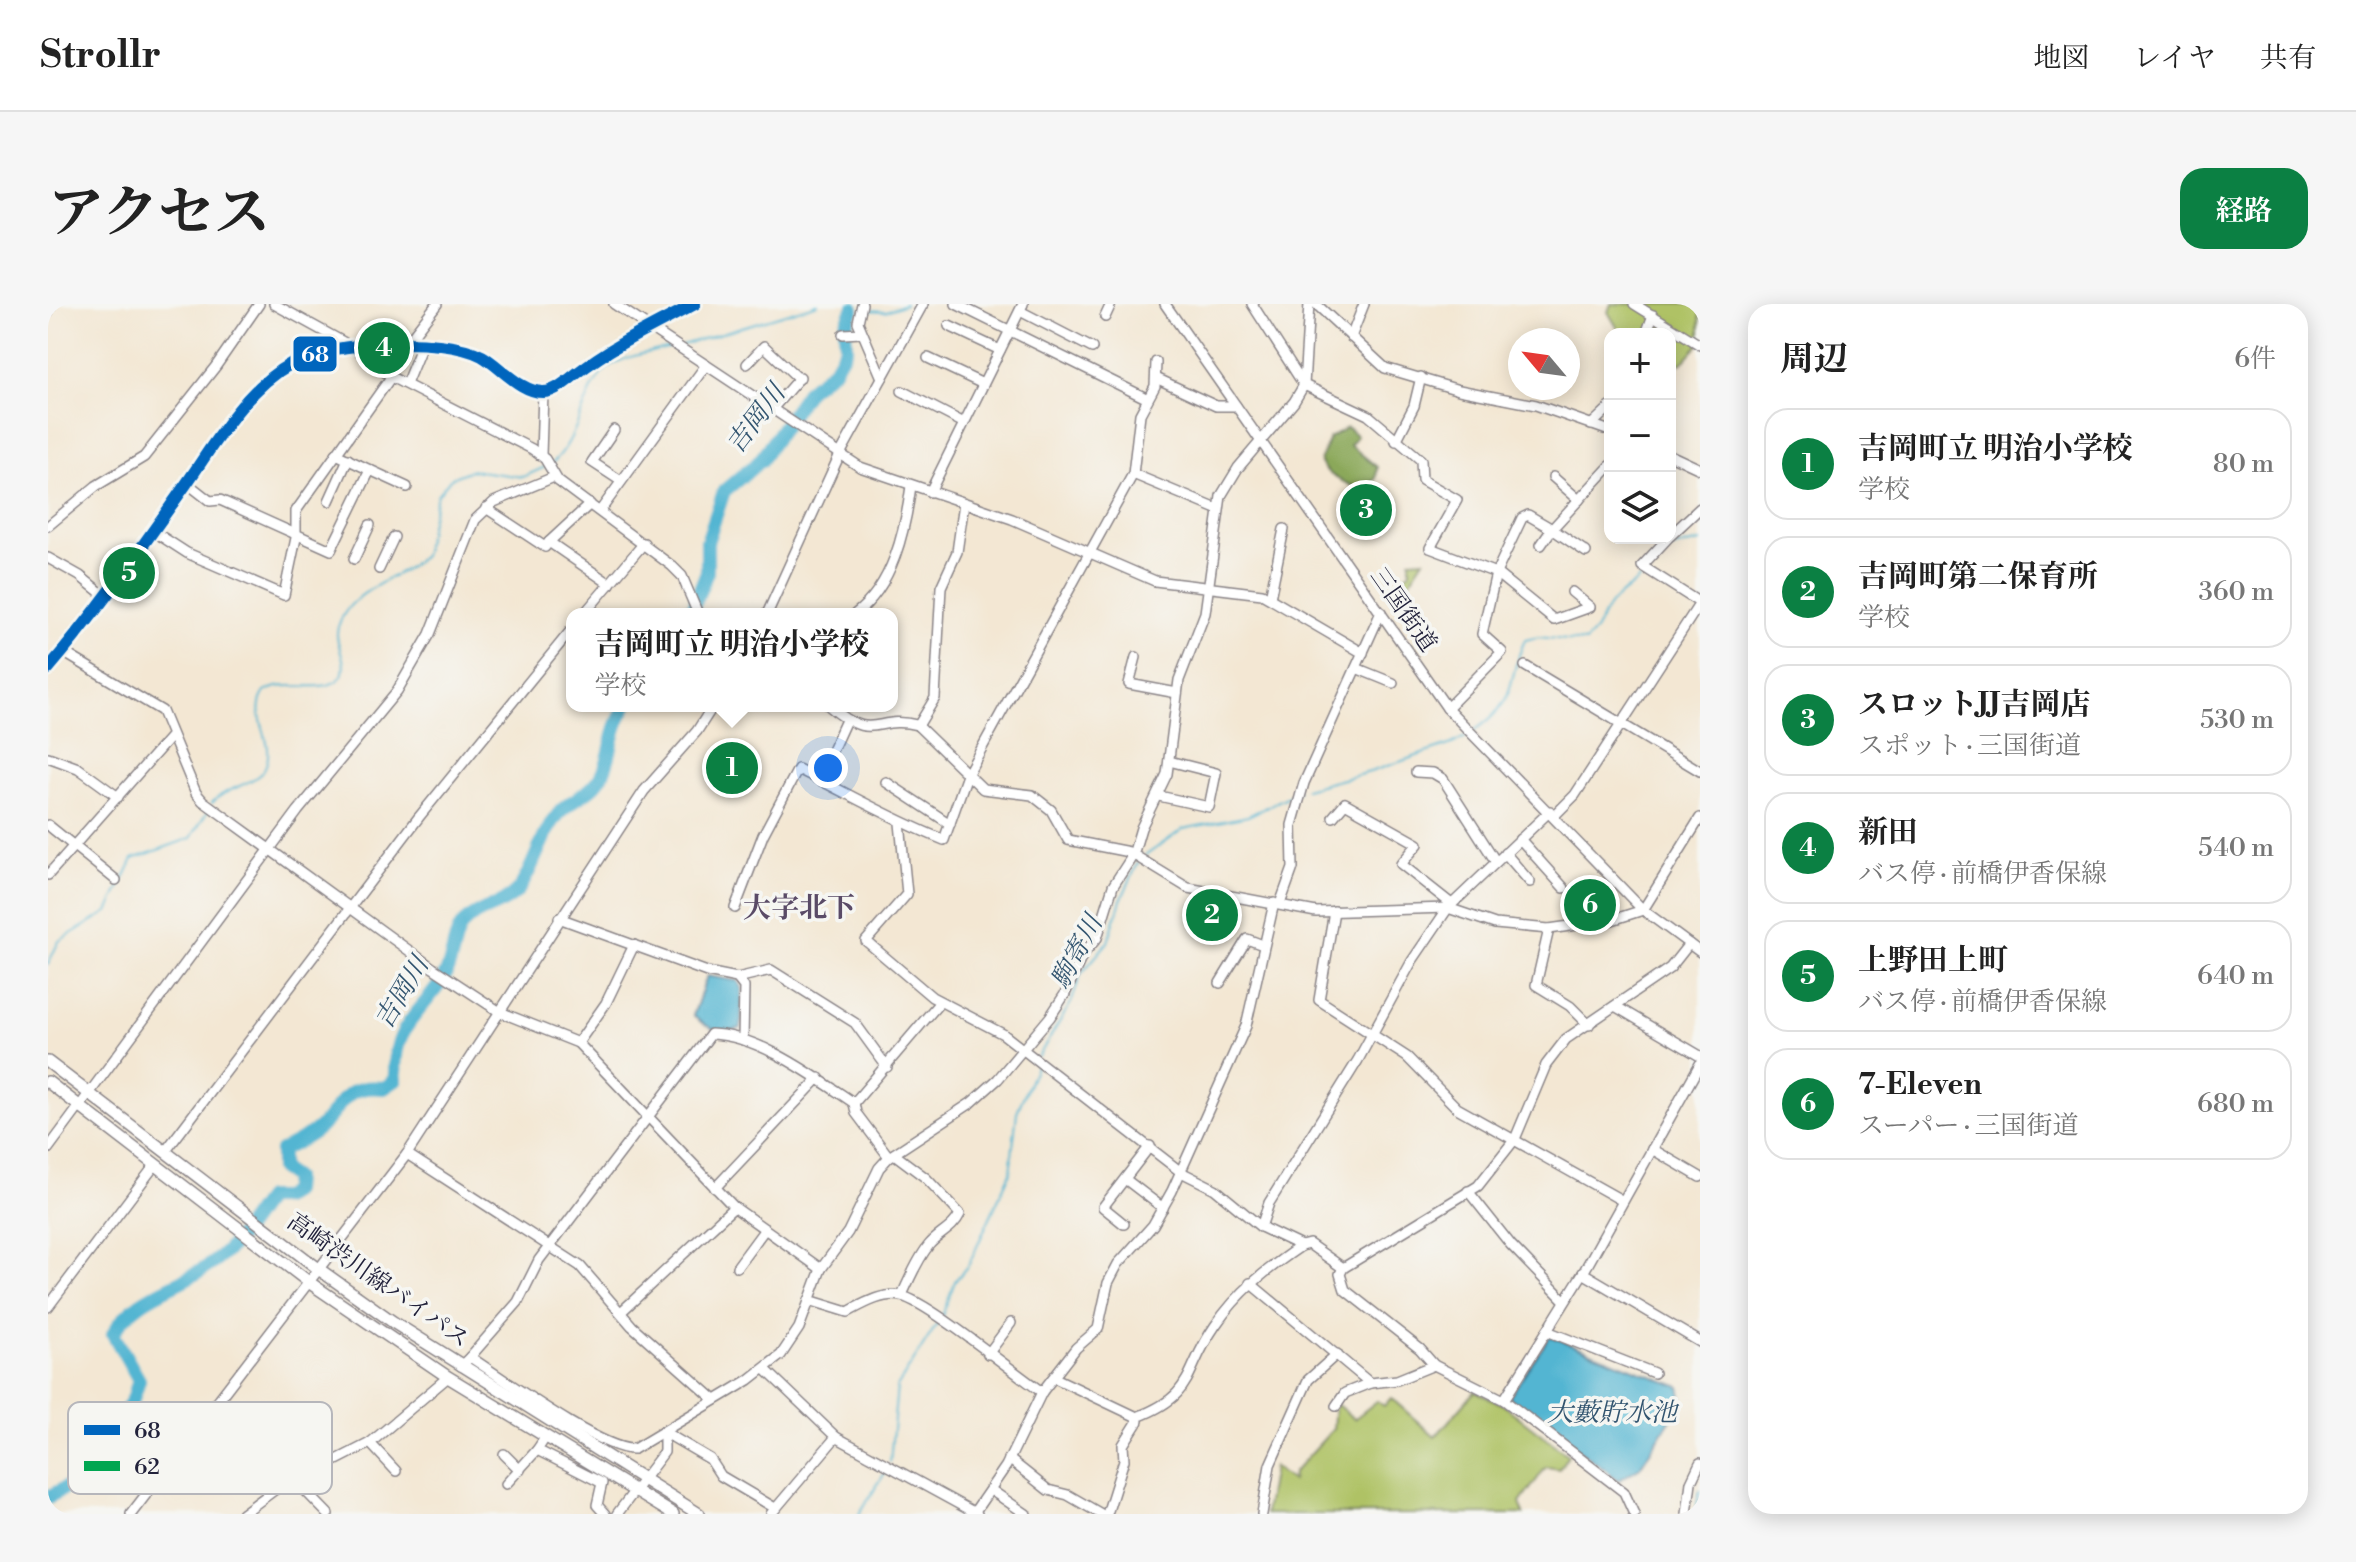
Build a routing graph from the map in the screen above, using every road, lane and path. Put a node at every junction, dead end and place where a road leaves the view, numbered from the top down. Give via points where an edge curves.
1 (52, 304) edge
2 (259, 304) edge
3 (274, 304) edge
4 (437, 304) edge
5 (614, 304) edge
6 (695, 304) edge
7 (862, 304) edge
8 (923, 304) edge
9 (956, 304) edge
10 (1111, 304) edge
11 (1165, 304) edge
12 (1253, 304) edge
13 (1309, 304) edge
14 (1316, 304) edge
15 (1364, 304) edge
16 (1634, 304) edge
17 (628, 308) edge
18 (1022, 308) edge
19 (48, 312) edge
20 (1653, 315) junction
21 (1105, 317) dead end
22 (949, 326) dead end
23 (650, 328) junction
24 (1648, 328) edge
25 (1010, 331) junction
26 (1351, 337) junction
27 (406, 344) junction
28 (422, 345) junction
29 (1700, 345) edge
30 (352, 346) junction
31 (1092, 348) dead end
32 (1000, 350) junction
33 (928, 358) dead end
34 (1156, 362) dead end
35 (747, 364) dead end
36 (706, 365) junction
37 (391, 377) junction
38 (1421, 377) junction
39 (882, 378) junction
40 (1156, 378) junction
41 (406, 384) junction
42 (983, 384) junction
43 (1304, 385) junction
44 (902, 391) dead end
45 (543, 392) junction
46 (1146, 398) junction
47 (1236, 406) junction
48 (775, 411) junction
49 (1604, 413) edge
50 (964, 423) junction
51 (1591, 425) junction
52 (1604, 429) edge
53 (614, 430) dead end
54 (1396, 441) junction
55 (1262, 442) junction
56 (336, 454) junction
57 (840, 454) junction
58 (543, 457) junction
59 (1676, 458) edge
60 (348, 459) junction
61 (1700, 469) edge
62 (370, 470) junction
63 (1605, 472) edge
64 (1133, 474) junction
65 (552, 475) junction
66 (1553, 477) dead end
67 (621, 481) junction
68 (187, 483) junction
69 (911, 486) junction
70 (407, 487) dead end
71 (930, 492) junction
72 (1579, 500) junction
73 (329, 501) dead end
74 (964, 503) junction
75 (590, 504) junction
76 (486, 508) junction
77 (1700, 508) edge
78 (1217, 509) junction
79 (600, 511) junction
80 (370, 525) dead end
81 (48, 526) edge
82 (1284, 529) dead end
83 (1552, 529) junction
84 (1676, 530) edge
85 (153, 531) junction
86 (294, 535) junction
87 (394, 537) dead end
88 (549, 542) junction
89 (644, 543) junction
90 (1662, 544) edge
91 (1541, 545) dead end
92 (1088, 551) junction
93 (1586, 552) dead end
94 (48, 558) edge
95 (354, 559) dead end
96 (379, 569) dead end
97 (1496, 573) junction
98 (610, 584) junction
99 (1208, 586) junction
100 (1572, 592) dead end
101 (106, 597) junction
102 (1270, 598) junction
103 (1700, 603) edge
104 (589, 608) edge
105 (694, 608) edge
106 (770, 608) edge
107 (862, 608) edge
108 (1381, 612) junction
109 (566, 637) edge
110 (63, 652) junction
111 (1363, 653) junction
112 (1136, 657) dead end
113 (1525, 666) dead end
114 (1356, 668) junction
115 (48, 669) edge
116 (1393, 683) dead end
117 (1177, 693) junction
118 (1447, 708) junction
119 (709, 712) edge
120 (836, 712) edge
121 (846, 720) junction
122 (1622, 724) junction
123 (918, 726) junction
124 (171, 736) junction
125 (48, 757) edge
126 (1169, 761) junction
127 (1700, 771) edge
128 (1416, 772) dead end
129 (967, 775) junction
130 (819, 779) junction
131 (886, 782) dead end
132 (1159, 796) junction
133 (118, 797) junction
134 (1552, 814) junction
135 (1333, 817) dead end
136 (1700, 818) edge
137 (900, 823) junction
138 (950, 824) junction
139 (48, 825) edge
140 (1520, 839) junction
141 (73, 848) junction
142 (270, 849) junction
143 (1505, 853) junction
144 (1133, 855) junction
145 (1496, 862) junction
146 (48, 875) edge
147 (116, 880) dead end
148 (1530, 882) dead end
149 (1564, 888) dead end
150 (1277, 904) junction
151 (350, 907) junction
152 (735, 908) dead end
153 (1448, 908) junction
154 (1643, 910) junction
155 (1334, 911) junction
156 (559, 918) junction
157 (1549, 929) junction
158 (1689, 944) junction
159 (634, 945) junction
160 (1263, 945) junction
161 (1700, 952) edge
162 (737, 978) junction
163 (1220, 983) dead end
164 (940, 1002) junction
165 (1615, 1006) junction
166 (500, 1012) junction
167 (1589, 1025) junction
168 (1373, 1034) junction
169 (743, 1040) junction
170 (578, 1043) junction
171 (1022, 1048) junction
172 (1700, 1056) edge
173 (48, 1062) edge
174 (1700, 1064) edge
175 (887, 1067) junction
176 (819, 1078) junction
177 (48, 1082) edge
178 (89, 1094) junction
179 (854, 1103) junction
180 (80, 1107) junction
181 (649, 1118) junction
182 (1515, 1139) junction
183 (1150, 1146) junction
184 (48, 1149) edge
185 (1652, 1149) junction
186 (165, 1152) junction
187 (407, 1154) junction
188 (892, 1155) junction
189 (155, 1165) junction
190 (1181, 1172) junction
191 (1700, 1177) edge
192 (1125, 1179) junction
193 (715, 1188) junction
194 (1468, 1191) junction
195 (1623, 1201) junction
196 (734, 1207) junction
197 (1163, 1208) junction
198 (1124, 1224) dead end
199 (1261, 1227) junction
200 (765, 1229) junction
201 (1301, 1246) junction
202 (550, 1248) junction
203 (737, 1267) dead end
204 (1343, 1268) junction
205 (821, 1269) junction
206 (320, 1270) junction
207 (1583, 1273) junction
208 (310, 1283) junction
209 (1250, 1283) junction
210 (902, 1295) junction
211 (809, 1300) junction
212 (1565, 1301) junction
213 (48, 1307) edge
214 (621, 1312) junction
215 (1011, 1323) dead end
216 (1547, 1331) junction
217 (1700, 1341) edge
218 (988, 1354) junction
219 (1337, 1354) junction
220 (470, 1357) junction
221 (1434, 1365) junction
222 (461, 1366) junction
223 (765, 1369) junction
224 (1654, 1373) dead end
225 (448, 1377) junction
226 (1055, 1378) junction
227 (1370, 1383) junction
228 (1042, 1392) junction
229 (715, 1400) junction
230 (1504, 1400) junction
231 (216, 1402) edge
232 (1336, 1406) dead end
233 (1137, 1417) junction
234 (664, 1432) junction
235 (836, 1437) junction
236 (545, 1438) junction
237 (370, 1443) junction
238 (537, 1450) junction
239 (504, 1454) dead end
240 (1009, 1459) junction
241 (332, 1462) edge
242 (1700, 1463) edge
243 (520, 1470) junction
244 (396, 1471) dead end
245 (642, 1481) junction
246 (506, 1484) dead end
247 (991, 1490) junction
248 (634, 1491) junction
249 (146, 1494) edge
250 (269, 1494) edge
251 (309, 1494) edge
252 (1084, 1510) edge
253 (773, 1511) edge
254 (975, 1513) edge
255 (131, 1514) edge
256 (242, 1514) edge
257 (328, 1514) edge
258 (605, 1514) edge
259 (617, 1514) edge
260 (673, 1514) edge
261 (699, 1514) edge
262 (1026, 1514) edge
263 (1101, 1514) edge
264 (1107, 1514) edge
265 (1262, 1514) edge
266 (1634, 1514) edge
267 (1687, 1514) edge

1 - 19 street
2 - 81 street via 144,457 86,493
3 - 30 street
4 - 27 street
5 - 17 street
6 - 23 main road
7 - 39 street via 852,334
8 - 39 street
9 - 25 street
10 - 21 street
11 - 47 street, 三国街道
12 - 43 street
13 - 43 street
14 - 26 street
15 - 26 street
16 - 20 street
17 - 23 street
18 - 25 street
18 - 31 street
20 - 24 street
20 - 29 street
22 - 32 street
23 - 36 street
23 - 45 main road
25 - 32 street
25 - 46 street
26 - 38 street via 1385,368
27 - 28 main road
27 - 30 main road
28 - 41 street
28 - 45 main road via 470,351
30 - 37 street
30 - 68 main road via 293,362 267,380 244,403
32 - 42 street
33 - 42 street
34 - 40 street
35 - 48 street via 764,346 800,378
36 - 48 street
36 - 67 street
37 - 41 street
37 - 56 street
38 - 51 street via 1536,405
38 - 54 street via 1414,406
39 - 57 street
40 - 46 street
40 - 47 street via 1216,406
41 - 58 street
42 - 50 street
43 - 54 street via 1368,415
43 - 55 street
44 - 50 street
45 - 58 street
46 - 64 street
47 - 55 street, 三国街道
48 - 57 street
49 - 51 street
50 - 71 street
51 - 52 street
53 - 67 street via 592,462
54 - 97 street via 1421,460 1422,480 1457,500 1430,548
55 - 78 street via 1226,485
55 - 108 street, 三国街道
56 - 60 street
56 - 86 street via 296,511
57 - 69 street
57 - 106 street
58 - 65 street
59 - 61 street
60 - 62 street
60 - 73 street
62 - 70 street
62 - 86 street via 331,550
63 - 72 street
64 - 78 street
64 - 92 street
65 - 75 street
65 - 76 street
66 - 72 street
67 - 79 street
68 - 85 main road
68 - 86 street via 210,501 220,500
69 - 71 street
69 - 107 street via 889,572
71 - 74 street
72 - 83 street
74 - 92 street
74 - 123 street via 957,552 941,587 935,698
75 - 79 street
75 - 88 street
76 - 88 street via 545,547
76 - 142 street via 475,520 430,634 397,691
77 - 84 street
78 - 99 street
79 - 89 street
80 - 95 street
82 - 102 street
83 - 91 street
83 - 93 street
83 - 97 street via 1528,515 1522,518
85 - 86 street via 187,553 284,595
85 - 101 main road
87 - 96 street
88 - 98 street
89 - 98 street
89 - 105 street via 682,576
90 - 103 street via 1642,566
92 - 99 street via 1155,581
92 - 129 street
94 - 101 street
97 - 100 street via 1554,620 1590,607
97 - 118 street via 1482,634 1502,652
98 - 104 street
99 - 102 street
99 - 117 street via 1205,613
101 - 110 main road
102 - 111 street
103 - 122 street
108 - 111 street
108 - 118 street, 三国街道
109 - 151 street
110 - 115 main road
110 - 124 street via 158,708
111 - 114 street
112 - 117 street via 1129,684
113 - 122 street
114 - 116 street
114 - 150 street via 1303,790 1292,825 1293,868
117 - 126 street
118 - 134 street, 三国街道
119 - 156 street via 644,791
120 - 121 street
121 - 123 street via 873,729 904,722
121 - 130 street
122 - 127 street
122 - 134 street via 1575,795
123 - 129 street
124 - 133 street
124 - 142 street via 196,793
125 - 133 street via 78,768
126 - 132 street
126 - 132 street via 1216,773 1209,807
128 - 145 street via 1443,779
129 - 138 street
129 - 144 street via 983,789 1032,795 1051,810 1068,840
130 - 137 street
130 - 152 street via 798,769 763,835
131 - 138 street
132 - 144 street
133 - 141 street
134 - 140 street
134 - 154 street, 三国街道
135 - 153 street via 1345,803 1418,844 1401,864 1449,902
136 - 154 street
137 - 138 street via 944,840
137 - 164 street via 907,894 866,941
139 - 141 street
140 - 143 street
140 - 149 street
141 - 146 street
141 - 147 street
142 - 151 street
142 - 178 street
143 - 145 street
143 - 148 street
144 - 150 street via 1188,888
144 - 171 street via 1113,886 1097,938 1073,971 1065,994
145 - 153 street
150 - 155 street
150 - 160 street
151 - 166 street
151 - 186 street
153 - 155 street
153 - 157 street via 1495,924
153 - 168 street
154 - 157 street
154 - 158 street, 三国街道
155 - 168 street via 1319,1000
156 - 159 street
156 - 166 street
157 - 167 street via 1536,985
158 - 161 street, 三国街道
158 - 165 street via 1670,968
159 - 162 street
159 - 170 street via 606,1003
160 - 163 street via 1247,939
160 - 190 street via 1246,1026
162 - 169 street via 744,987
162 - 175 street via 771,970 787,979 855,1023
164 - 171 street via 973,1015
164 - 175 street
165 - 167 street
165 - 172 street
166 - 170 street
166 - 187 street
167 - 182 street via 1566,1039 1546,1065
168 - 182 street via 1407,1057 1457,1108
168 - 199 street via 1269,1203
169 - 176 street
169 - 181 street via 711,1034
170 - 181 street
171 - 183 street
171 - 188 street via 971,1103
173 - 178 main road, 高崎渋川線バイパス
174 - 185 street
175 - 179 street
176 - 179 street
176 - 193 street
177 - 180 main road, 高崎渋川線バイパス
178 - 180 street
178 - 186 main road, 高崎渋川線バイパス
179 - 188 street via 856,1113
180 - 184 street
180 - 189 main road, 高崎渋川線バイパス
181 - 193 street
181 - 202 street
182 - 194 street via 1488,1176
182 - 195 street
183 - 190 street
183 - 192 street
185 - 191 street
185 - 195 street
186 - 206 main road, 高崎渋川線バイパス
187 - 202 street
187 - 206 street
188 - 205 street via 879,1168 848,1232
188 - 210 street via 926,1178 960,1214 952,1228 931,1243
189 - 208 main road, 高崎渋川線バイパス
189 - 213 street
190 - 197 street
190 - 199 street via 1215,1189
192 - 197 street
192 - 198 street via 1103,1207
193 - 196 street
194 - 204 street
194 - 212 street
195 - 207 street
196 - 200 street
196 - 214 street
197 - 226 street via 1118,1264 1098,1329 1076,1348
199 - 201 street
200 - 203 street
200 - 205 street
201 - 204 street via 1309,1244
201 - 209 street
202 - 214 street via 580,1266
202 - 220 street via 518,1302
204 - 221 street via 1345,1290
205 - 211 street
206 - 208 street
206 - 222 main road, 高崎渋川線バイパス
207 - 212 street
207 - 217 street
208 - 225 main road, 高崎渋川線バイパス
208 - 231 street
209 - 219 street
209 - 233 street via 1215,1326 1179,1394
210 - 211 street via 883,1296 848,1312
210 - 218 street
211 - 223 street via 794,1338
212 - 216 street
214 - 229 street
215 - 218 street
216 - 224 street
216 - 230 street
218 - 228 street
219 - 227 street
219 - 265 street via 1308,1380 1270,1465
220 - 222 street
220 - 234 street via 614,1446 634,1449
221 - 227 street via 1397,1380
221 - 230 street
222 - 245 main road, 高崎渋川線バイパス
223 - 229 street
223 - 235 street
225 - 236 main road, 高崎渋川線バイパス
225 - 237 street
226 - 228 street
226 - 233 street
227 - 232 street via 1345,1393
228 - 240 street
229 - 234 street
230 - 266 street via 1624,1492
233 - 264 street via 1123,1445 1124,1460
234 - 245 street via 664,1452
234 - 253 street via 710,1459 721,1476
235 - 253 street
235 - 254 street
236 - 238 street
236 - 248 main road, 高崎渋川線バイパス
237 - 241 street
237 - 244 street
238 - 243 street
238 - 258 street via 602,1483 597,1505
239 - 243 street
240 - 247 street
240 - 252 street
242 - 267 street via 1689,1489
243 - 246 street
245 - 248 street
245 - 261 main road, 高崎渋川線バイパス
247 - 254 street
247 - 262 street
248 - 259 street
248 - 260 main road, 高崎渋川線バイパス
249 - 255 street
250 - 256 street
251 - 257 street
252 - 263 street

